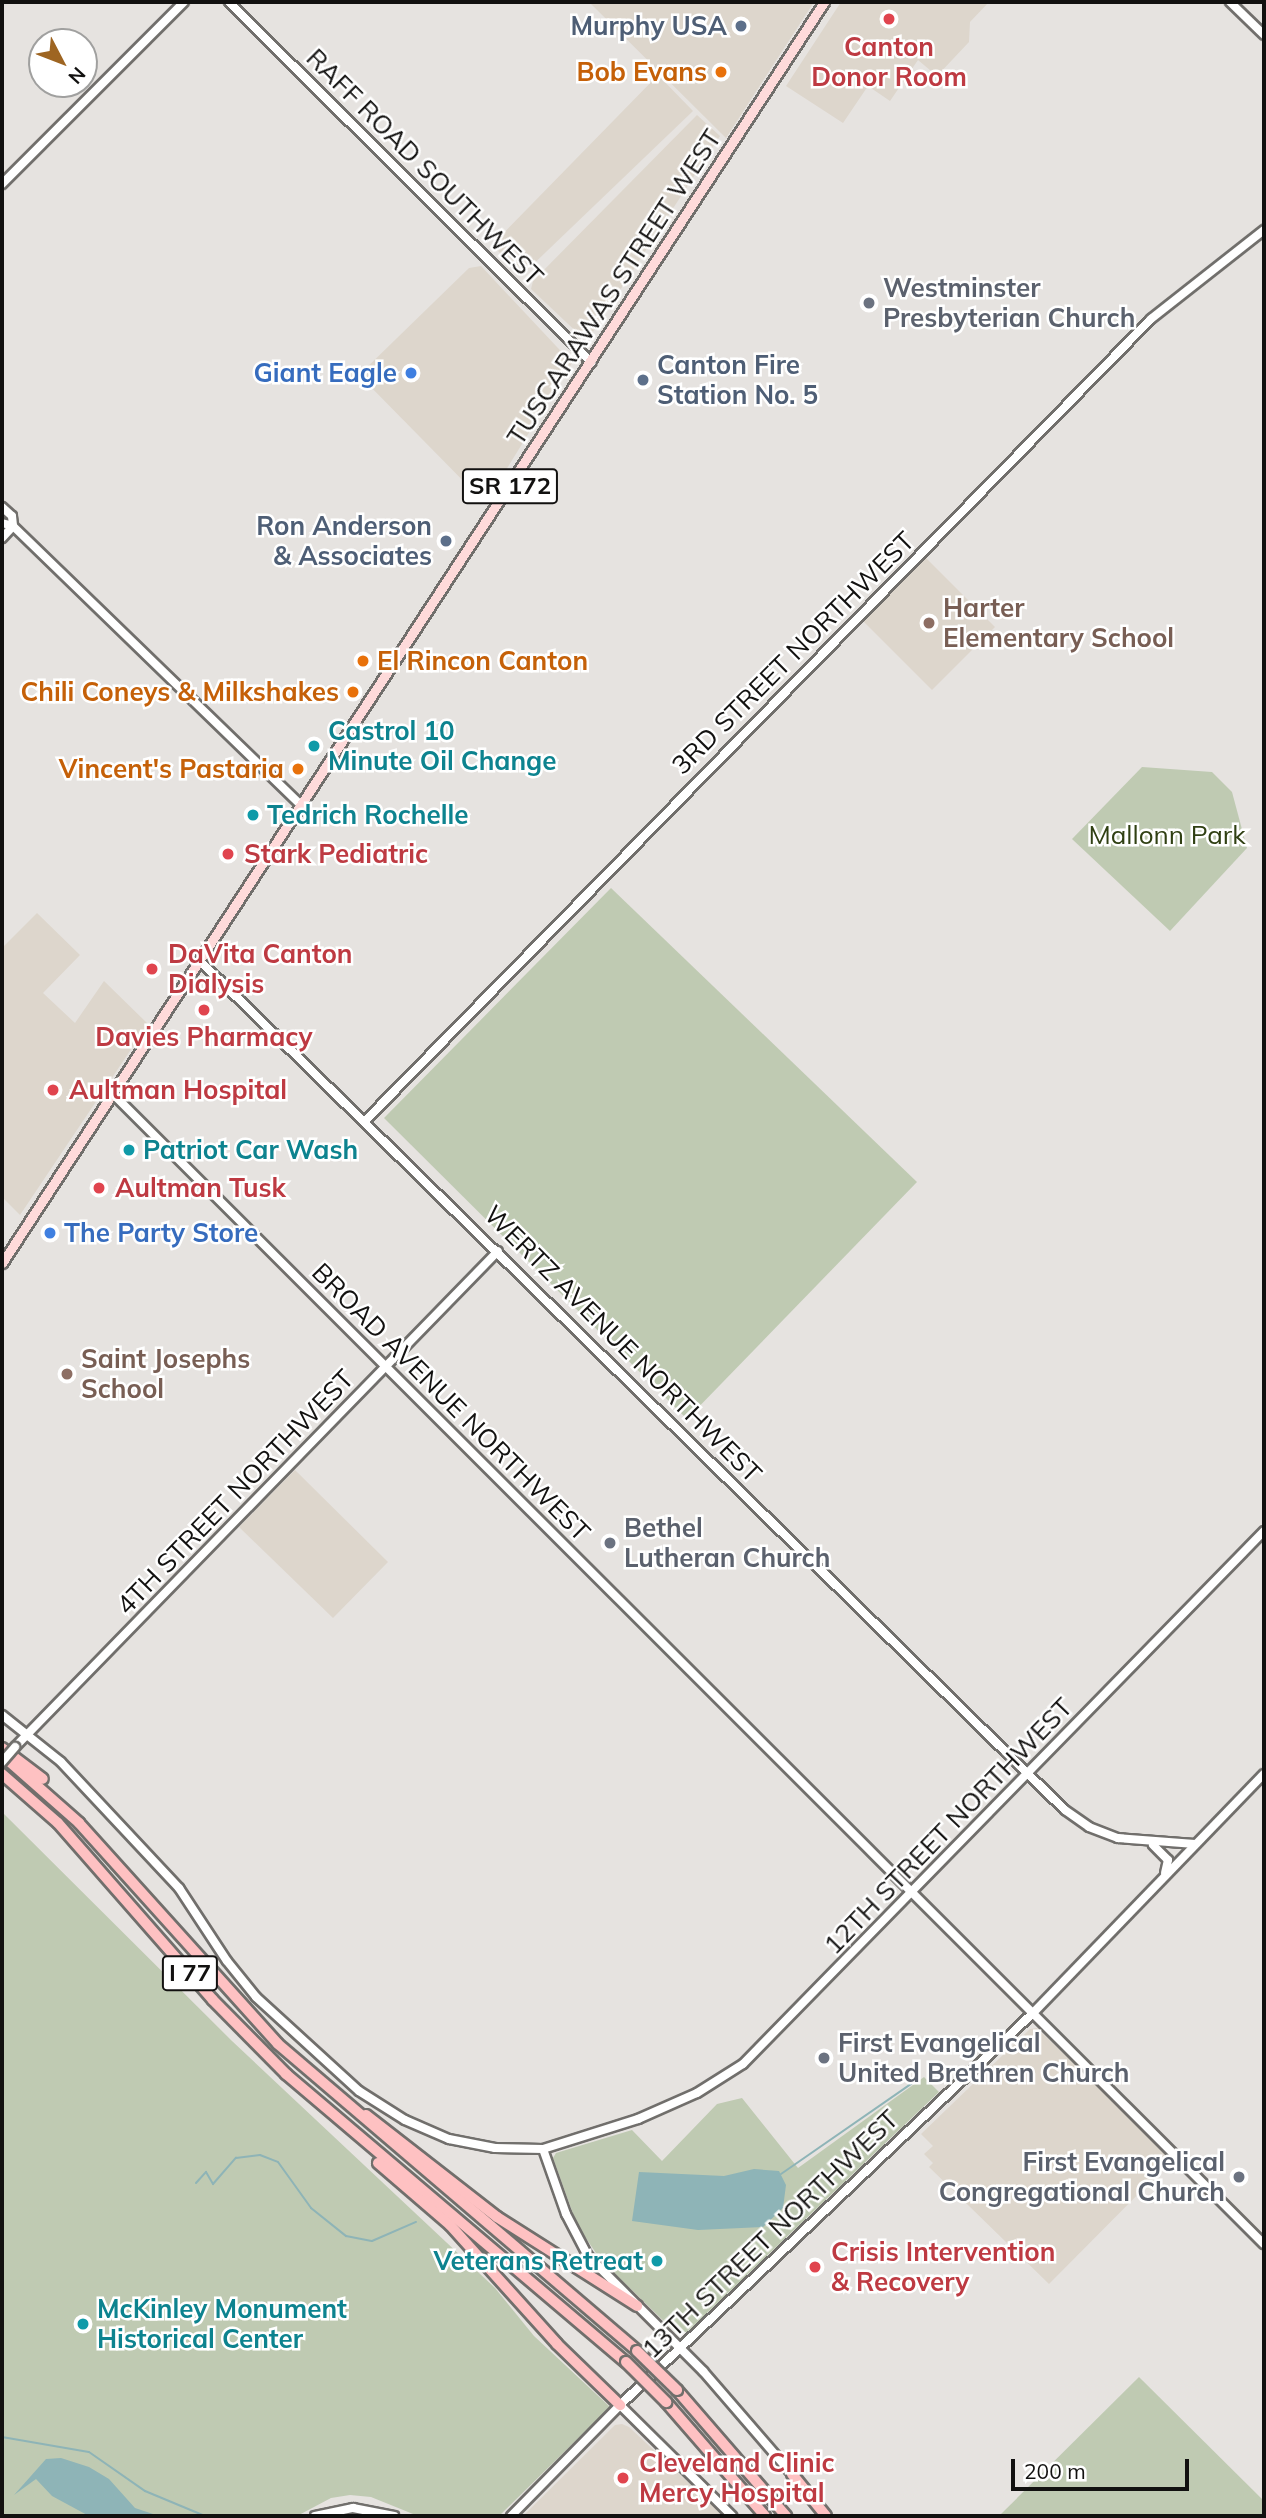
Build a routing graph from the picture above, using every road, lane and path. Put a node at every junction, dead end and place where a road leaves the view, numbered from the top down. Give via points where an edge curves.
1 (184, 2) edge
2 (229, 2) edge
3 (824, 2) edge
4 (1230, 2) edge
5 (1264, 36) edge
6 (2, 184) edge
7 (1264, 230) edge
8 (591, 362) junction
9 (2, 506) edge
10 (2, 523) edge
11 (13, 526) junction
12 (2, 538) edge
13 (302, 805) junction
14 (200, 961) junction
15 (113, 1094) junction
16 (365, 1121) junction
17 (498, 1251) junction
18 (2, 1263) edge
19 (386, 1367) junction
20 (1264, 1531) edge
21 (2, 1715) edge
22 (28, 1734) junction
23 (2, 1748) edge
24 (2, 1755) edge
25 (2, 1762) edge
26 (2, 1774) edge
27 (1028, 1774) junction
28 (1264, 1774) edge
29 (2, 1783) edge
30 (44, 1810) junction
31 (95, 1840) junction
32 (1150, 1843) junction
33 (1195, 1844) junction
34 (1163, 1877) junction
35 (913, 1893) junction
36 (1032, 2013) junction
37 (317, 2081) junction
38 (345, 2126) junction
39 (543, 2148) junction
40 (1264, 2244) edge
41 (637, 2306) junction
42 (681, 2349) junction
43 (620, 2405) junction
44 (792, 2474) joint
45 (316, 2516) edge
46 (394, 2516) edge
47 (511, 2516) edge
48 (732, 2516) edge
49 (765, 2516) edge
50 (786, 2516) edge
51 (826, 2516) edge

1 - 6 street
2 - 8 street, RAFF ROAD SOUTHWEST
3 - 8 main road, TUSCARAWAS STREET WEST / SR 172
4 - 5 street
7 - 16 street, 3RD STREET NORTHWEST via 1151,319
8 - 13 main road, TUSCARAWAS STREET WEST / SR 172
9 - 11 street via 12,516
10 - 11 street
11 - 12 street
11 - 13 street
13 - 14 main road, TUSCARAWAS STREET WEST / SR 172
14 - 15 main road, TUSCARAWAS STREET WEST / SR 172
14 - 16 street, WERTZ AVENUE NORTHWEST
15 - 18 main road, TUSCARAWAS STREET WEST / SR 172
15 - 19 street, BROAD AVENUE NORTHWEST
16 - 17 street, WERTZ AVENUE NORTHWEST
17 - 19 street, 4TH STREET NORTHWEST
17 - 27 street, WERTZ AVENUE NORTHWEST
19 - 22 street, 4TH STREET NORTHWEST
19 - 35 street, BROAD AVENUE NORTHWEST
20 - 27 street, 12TH STREET NORTHWEST
21 - 22 street
22 - 25 street, 4TH STREET NORTHWEST, bridge
22 - 39 street via 56,1756 179,1888 234,1971 296,2035 382,2107 463,2143
23 - 31 highway via 73,1807
24 - 31 highway, I 77 via 50,1793
26 - 30 highway, I 77
27 - 32 street, WERTZ AVENUE NORTHWEST via 1090,1827
27 - 35 street, 12TH STREET NORTHWEST
28 - 33 street, 13TH STREET NORTHWEST
29 - 30 highway
30 - 38 highway, I 77 via 228,2015
31 - 37 highway, I 77 via 225,1990
32 - 33 street, WERTZ AVENUE NORTHWEST
32 - 34 street via 1168,1860
33 - 34 street, 13TH STREET NORTHWEST
34 - 36 street, 13TH STREET NORTHWEST
35 - 36 street, BROAD AVENUE NORTHWEST
35 - 39 street, 12TH STREET NORTHWEST via 743,2064 697,2093 638,2119
36 - 40 street, BROAD AVENUE NORTHWEST
36 - 42 street, 13TH STREET NORTHWEST
37 - 41 highway via 497,2217
37 - 50 highway, I 77, bridge via 638,2351
38 - 43 highway via 364,2151 450,2224 540,2325
38 - 49 highway, I 77, bridge via 626,2362
39 - 41 street via 581,2244
41 - 42 street
42 - 43 street, 13TH STREET NORTHWEST
42 - 44 street
43 - 47 street, 13TH STREET NORTHWEST
43 - 48 street
44 - 51 highway
45 - 46 street via 353,2508

